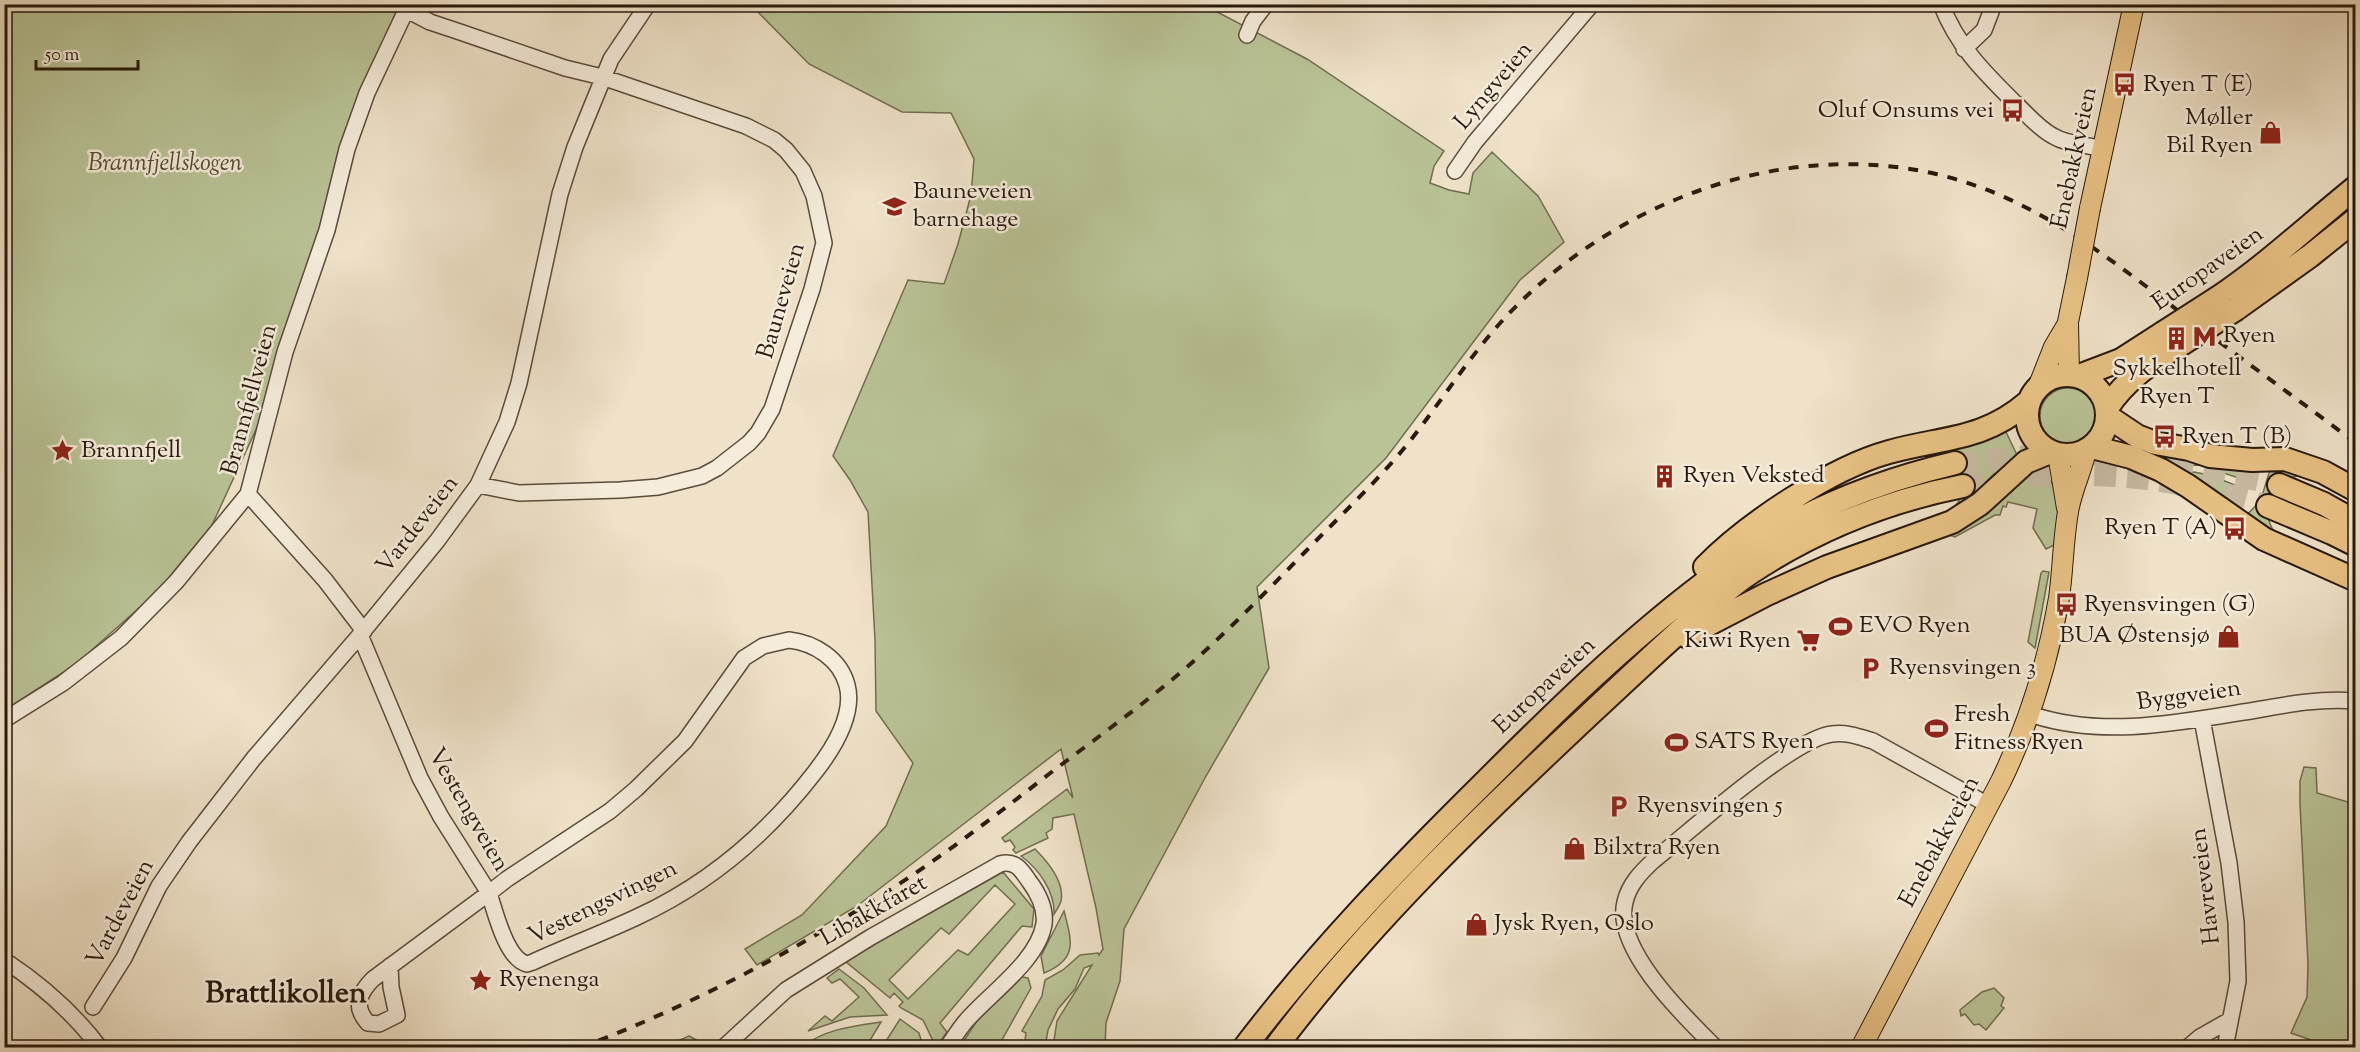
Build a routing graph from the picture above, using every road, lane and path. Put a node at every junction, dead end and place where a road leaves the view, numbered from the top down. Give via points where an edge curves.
1 (648, 4) edge
2 (1266, 4) edge
3 (1592, 4) edge
4 (1941, 4) edge
5 (1994, 4) edge
6 (2134, 4) edge
7 (408, 7) edge
8 (1247, 35) dead end
9 (1964, 49) junction
10 (602, 77) junction
11 (2102, 149) junction
12 (1455, 171) dead end
13 (2355, 187) edge
14 (2355, 219) edge
15 (2228, 303) junction
16 (2068, 322) junction
17 (2171, 339) junction
18 (2074, 375) junction
19 (2034, 394) junction
20 (2107, 412) junction
21 (2089, 449) junction
22 (2054, 453) junction
23 (1955, 463) tunnel mouth
24 (478, 485) junction
25 (2279, 485) tunnel mouth
26 (1963, 486) tunnel mouth
27 (2355, 490) edge
28 (248, 494) junction
29 (2268, 506) tunnel mouth
30 (2068, 510) junction
31 (2355, 522) edge
32 (2355, 545) edge
33 (2355, 580) edge
34 (1657, 619) junction
35 (362, 633) junction
36 (1661, 648) junction
37 (2355, 701) edge
38 (2030, 714) junction
39 (2202, 719) junction
40 (4, 720) edge
41 (1988, 805) junction
42 (489, 893) junction
43 (4, 960) edge
44 (390, 966) dead end
45 (93, 1007) dead end
46 (2230, 1020) junction
47 (100, 1047) edge
48 (723, 1047) edge
49 (947, 1047) edge
50 (1244, 1047) edge
51 (1275, 1047) edge
52 (1716, 1047) edge
53 (1861, 1047) edge
54 (2187, 1047) edge
55 (2225, 1047) edge

1 - 10 street, Vardeveien
2 - 8 street
3 - 12 street, Lyngveien
4 - 9 street
5 - 9 street via 1984,30
6 - 11 main road, Enebakkveien
7 - 10 street, Bauneveien via 430,22
7 - 28 street, Brannfjellveien via 367,93 347,149 327,230 285,352
9 - 11 street via 2044,130 2066,142
10 - 24 street, Vardeveien via 560,194 519,384 507,422
10 - 24 street, Bauneveien via 746,126 786,150 803,171 820,219 824,243 813,289 772,409 749,443 717,468 702,476 658,487 620,490 519,493
11 - 16 main road, Enebakkveien, bridge
13 - 15 highway, Europaveien via 2303,230
14 - 15 highway, Europaveien via 2310,256
15 - 17 highway, Europaveien, bridge
16 - 18 main road, Enebakkveien
16 - 19 main road, Enebakkveien
17 - 18 highway, Europaveien
17 - 20 highway, Europaveien via 2121,388
18 - 19 highway via 2050,378
18 - 20 highway via 2094,385
19 - 22 highway via 2026,414 2028,426 2040,446
19 - 34 highway via 2007,419 1981,431 1867,459 1787,502 1727,546
20 - 21 highway via 2103,433
20 - 27 highway via 2137,436 2155,443 2210,456 2285,459 2323,472
21 - 22 highway via 2067,455
21 - 30 main road, Enebakkveien
21 - 33 highway via 2131,457 2161,470 2264,539
22 - 30 main road, Enebakkveien
22 - 36 highway via 2026,462 1980,504 1952,522 1827,567
23 - 34 highway, Europaveien via 1879,484 1796,521
24 - 35 street, Vardeveien
25 - 31 highway
26 - 36 highway via 1889,505 1805,541 1732,585
28 - 35 street, Vestengveien via 325,580
28 - 40 street, Brannfjellveien via 176,582 121,638 63,683
29 - 32 highway
30 - 38 main road, Enebakkveien via 2058,599
34 - 50 highway, Europaveien via 1538,729 1405,862 1339,932
35 - 42 street, Vestengveien via 420,778
35 - 45 street, Vardeveien via 237,779 172,865 124,958
36 - 51 highway via 1421,877
37 - 39 street, Byggveien via 2295,703
38 - 39 street, Byggveien via 2109,727
38 - 41 main road, Enebakkveien
39 - 46 street, Havreveien via 2229,862 2236,922 2238,981
41 - 52 street via 1873,741 1852,734 1831,734 1788,754 1653,861 1636,878 1624,904 1625,924 1631,941 1664,994
41 - 53 main road, Enebakkveien
42 - 42 street, Vestengsvingen via 636,789 685,741 752,652 789,640 800,642 828,655 841,672 847,684 848,710 827,757 761,834 675,897 638,917 526,964 518,961 506,942
42 - 44 street, Vestengveien
43 - 47 street via 66,1008
46 - 54 street
46 - 55 street, Havreveien
48 - 49 street, Libakkfaret via 786,990 1000,864 1016,864 1035,890 1042,908 1041,933 1014,973 965,1022

